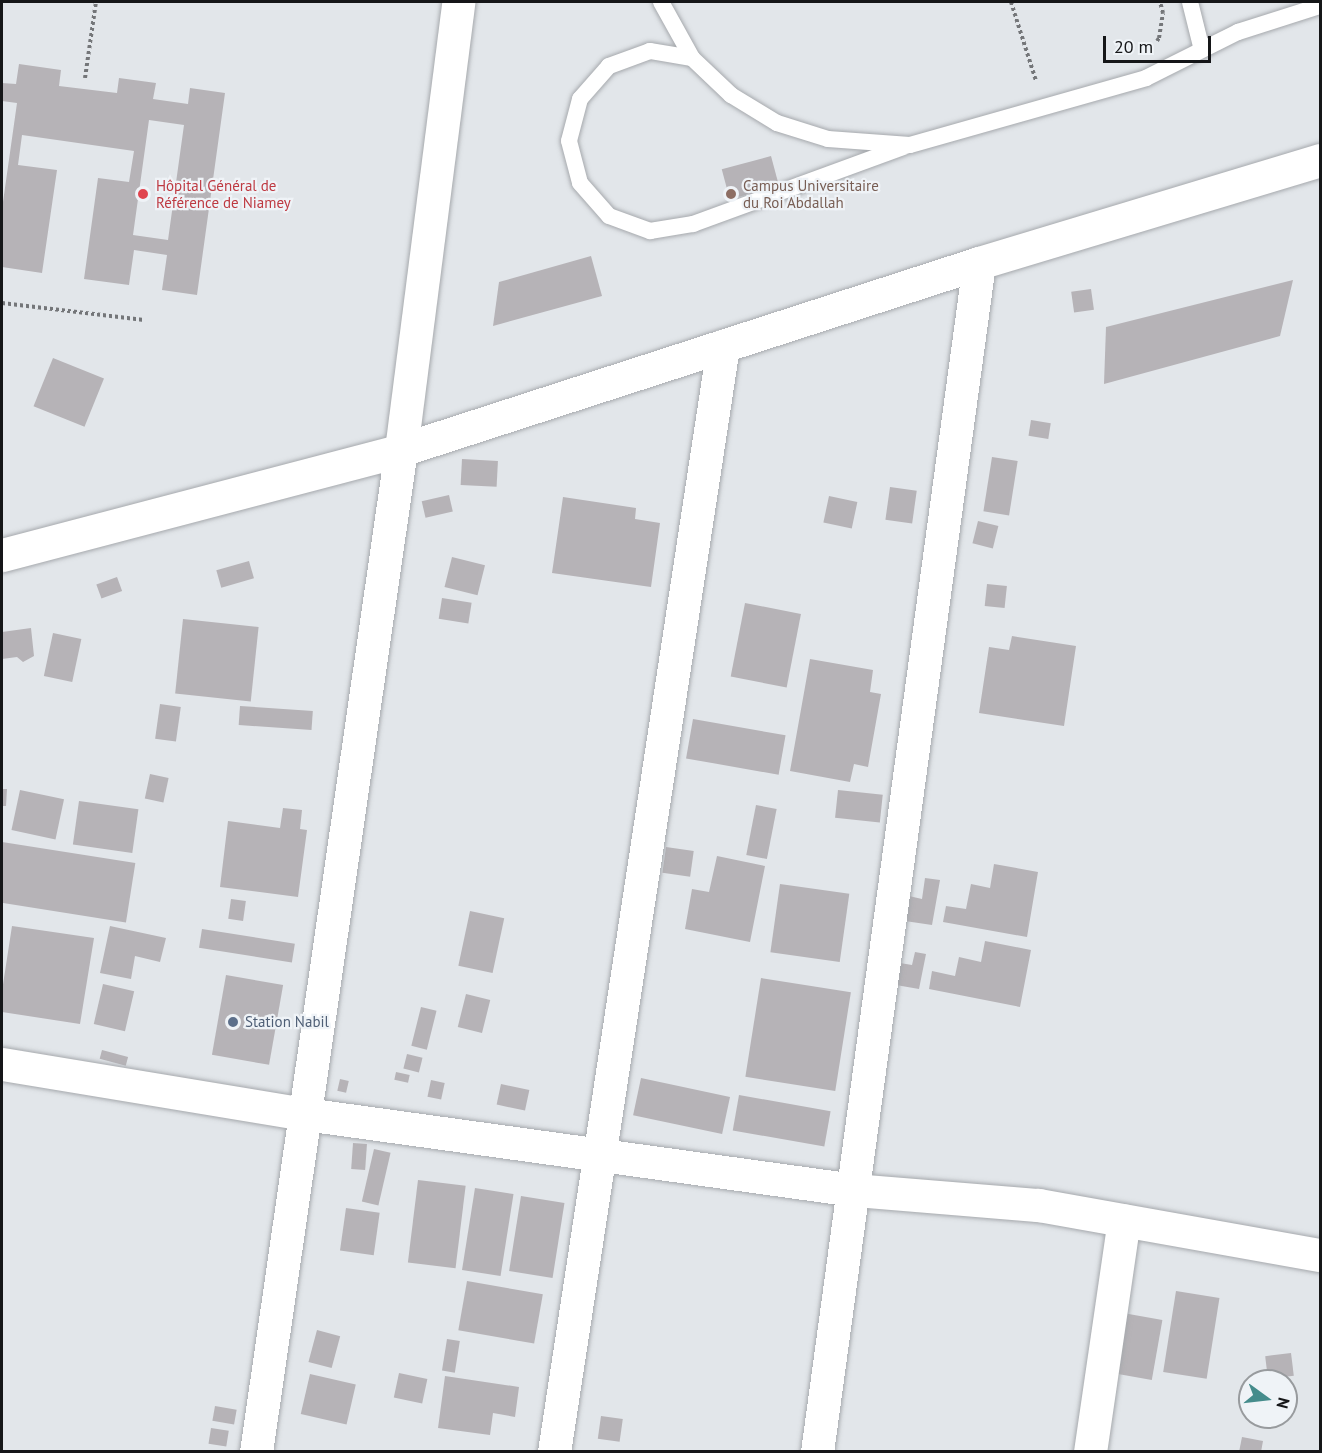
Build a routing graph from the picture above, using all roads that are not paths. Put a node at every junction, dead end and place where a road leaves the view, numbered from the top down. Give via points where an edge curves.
1 (458, 2) edge
2 (661, 2) edge
3 (1191, 2) edge
4 (1320, 6) edge
5 (1202, 50) junction
6 (692, 58) junction
7 (910, 145) junction
8 (1320, 160) edge
9 (979, 263) junction
10 (723, 346) junction
11 (401, 450) junction
12 (2, 555) edge
13 (2, 1064) edge
14 (305, 1114) junction
15 (600, 1155) junction
16 (854, 1190) junction
17 (1124, 1220) junction
18 (1320, 1255) edge
19 (256, 1452) edge
20 (554, 1452) edge
21 (817, 1452) edge
22 (1090, 1452) edge

1 - 11 street
2 - 6 lane
3 - 5 lane
4 - 5 lane via 1238,32
5 - 7 lane via 1146,78
6 - 7 lane via 731,95 777,123 828,139
6 - 7 lane via 650,51 609,66 580,99 569,141 574,162 580,183 609,216 650,231 693,224
8 - 9 street
9 - 10 street
9 - 16 street
10 - 11 street
10 - 15 street
11 - 12 street
11 - 14 street
13 - 14 street
14 - 15 street
14 - 19 street
15 - 16 street
15 - 20 street
16 - 17 street via 1038,1205
16 - 21 street
17 - 18 street
17 - 22 street

